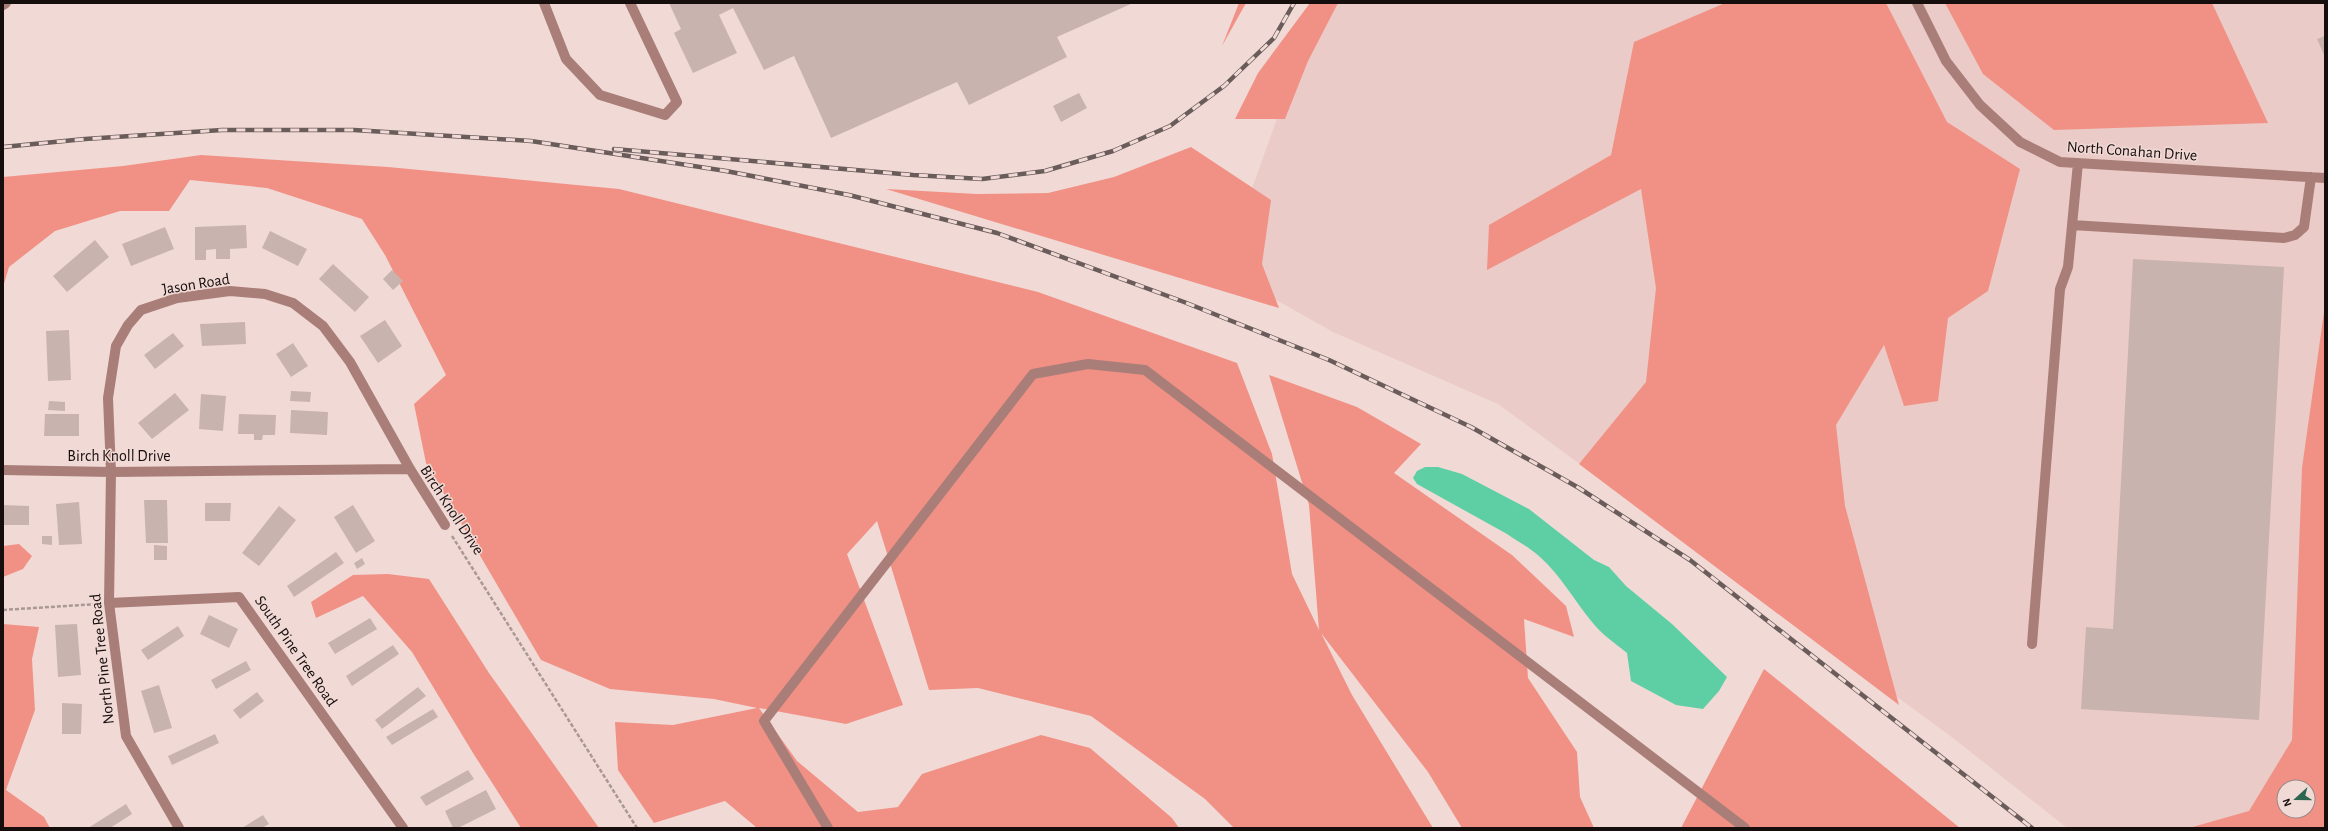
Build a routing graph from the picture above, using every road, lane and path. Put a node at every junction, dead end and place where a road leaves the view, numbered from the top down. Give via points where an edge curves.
1 (6, 3) edge
2 (544, 3) edge
3 (630, 3) edge
4 (1917, 3) edge
5 (3, 5) edge
6 (2078, 163) junction
7 (2311, 177) junction
8 (2325, 178) edge
9 (2072, 225) junction
10 (410, 469) junction
11 (3, 470) edge
12 (111, 472) junction
13 (445, 525) joint
14 (110, 603) junction
15 (3, 610) edge
16 (2032, 644) dead end
17 (179, 828) edge
18 (403, 828) edge
19 (636, 828) edge
20 (828, 828) edge
21 (1745, 828) edge

1 - 5 street
2 - 3 street via 566,59 600,95 665,115 677,102
4 - 6 street, North Conahan Drive via 1946,61 1980,105 2020,142 2060,162
6 - 7 street, North Conahan Drive
6 - 9 street
7 - 8 street, North Conahan Drive
7 - 9 street via 2304,227 2295,235 2284,238
9 - 16 street via 2068,267 2060,289
10 - 12 street, Birch Knoll Drive
10 - 12 street, Jason Road via 350,362 323,326 293,303 265,294 230,291 178,298 141,310 128,325 116,346 108,398
10 - 13 street, Birch Knoll Drive
11 - 12 street, Birch Knoll Drive
12 - 14 street, North Pine Tree Road
13 - 19 path, Birch Knoll Drive
14 - 15 path
14 - 17 street, North Pine Tree Road via 126,736
14 - 18 street, South Pine Tree Road via 239,597
20 - 21 street via 764,721 1034,374 1088,364 1145,370

